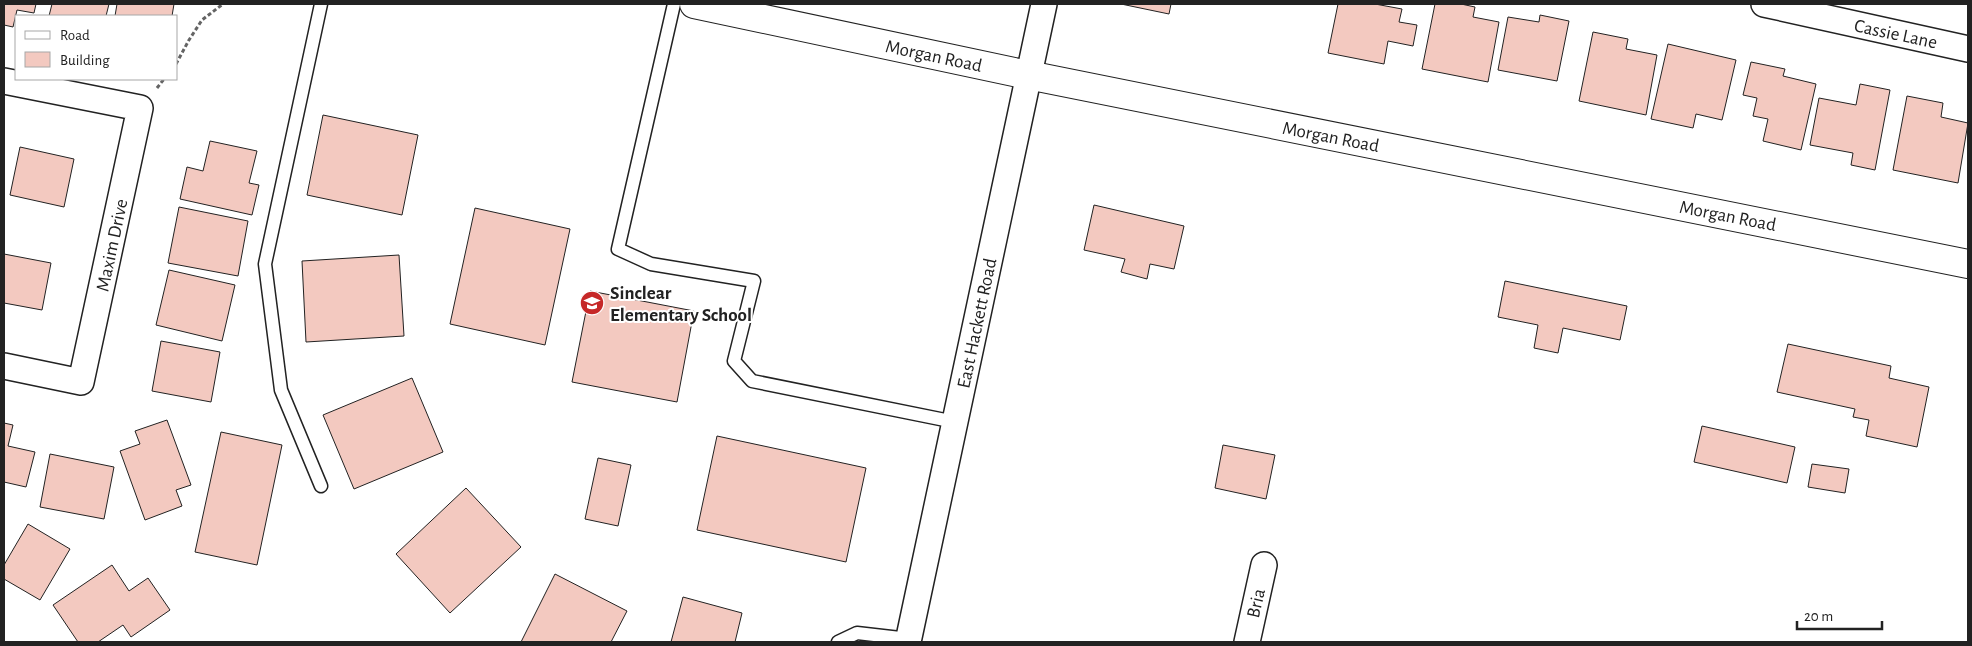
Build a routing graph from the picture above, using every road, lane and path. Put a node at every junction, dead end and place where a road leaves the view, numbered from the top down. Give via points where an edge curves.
1 (223, 4) edge
2 (321, 4) edge
3 (674, 4) edge
4 (694, 4) edge
5 (1044, 4) edge
6 (1764, 4) edge
7 (1968, 49) edge
8 (178, 60) edge
9 (1028, 75) junction
10 (4, 82) edge
11 (1968, 264) edge
12 (4, 366) edge
13 (955, 422) junction
14 (321, 486) dead end
15 (1264, 565) dead end
16 (908, 640) edge
17 (838, 642) edge
18 (1247, 642) edge

1 - 8 path via 202,20
2 - 14 lane via 266,264 281,390
3 - 13 lane via 618,249 651,264 754,281 734,361 752,381
4 - 9 street, Morgan Road
5 - 9 street, East Hackett Road
6 - 7 street, Cassie Lane
9 - 11 street, Morgan Road
9 - 13 street, East Hackett Road
10 - 12 street, Maxim Drive via 140,108 81,382
13 - 16 street, East Hackett Road
15 - 18 street, Bria
16 - 17 lane via 857,633

